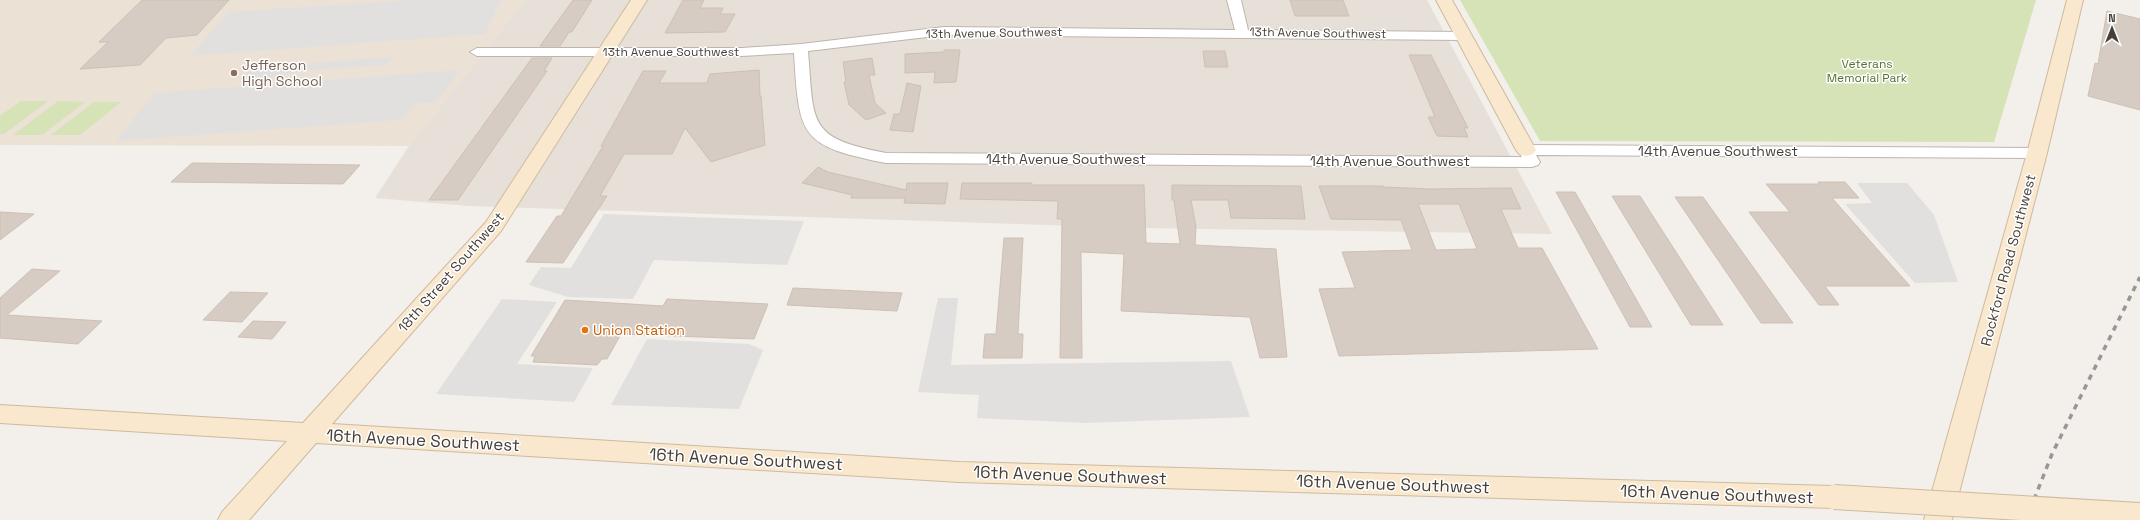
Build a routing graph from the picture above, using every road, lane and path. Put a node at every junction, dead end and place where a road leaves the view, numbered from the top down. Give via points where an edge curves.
1 (639, 0) edge
2 (1234, 0) edge
3 (1444, 0) edge
4 (2075, 0) edge
5 (1242, 32) junction
6 (1463, 36) junction
7 (801, 48) junction
8 (477, 52) dead end
9 (606, 52) junction
10 (1526, 150) junction
11 (2037, 154) junction
12 (0, 414) edge
13 (310, 433) junction
14 (2140, 515) edge
15 (232, 520) edge
16 (1938, 520) edge

1 - 9 street, 18th Street Southwest
2 - 5 street
3 - 6 street
4 - 11 street, Rockford Road Southwest
5 - 6 street, 13th Avenue Southwest
5 - 7 street, 13th Avenue Southwest via 944,31
6 - 10 street
7 - 9 street, 13th Avenue Southwest via 742,52
7 - 10 street, 14th Avenue Southwest via 806,108 812,127 829,142 886,158 1532,162
8 - 9 street, 13th Avenue Southwest
9 - 13 street, 18th Street Southwest via 494,226
10 - 11 street, 14th Avenue Southwest
11 - 16 street, Rockford Road Southwest
12 - 13 street, 16th Avenue Southwest
13 - 14 street, 16th Avenue Southwest, bridge via 959,472 1834,497
13 - 15 street, 18th Street Southwest

